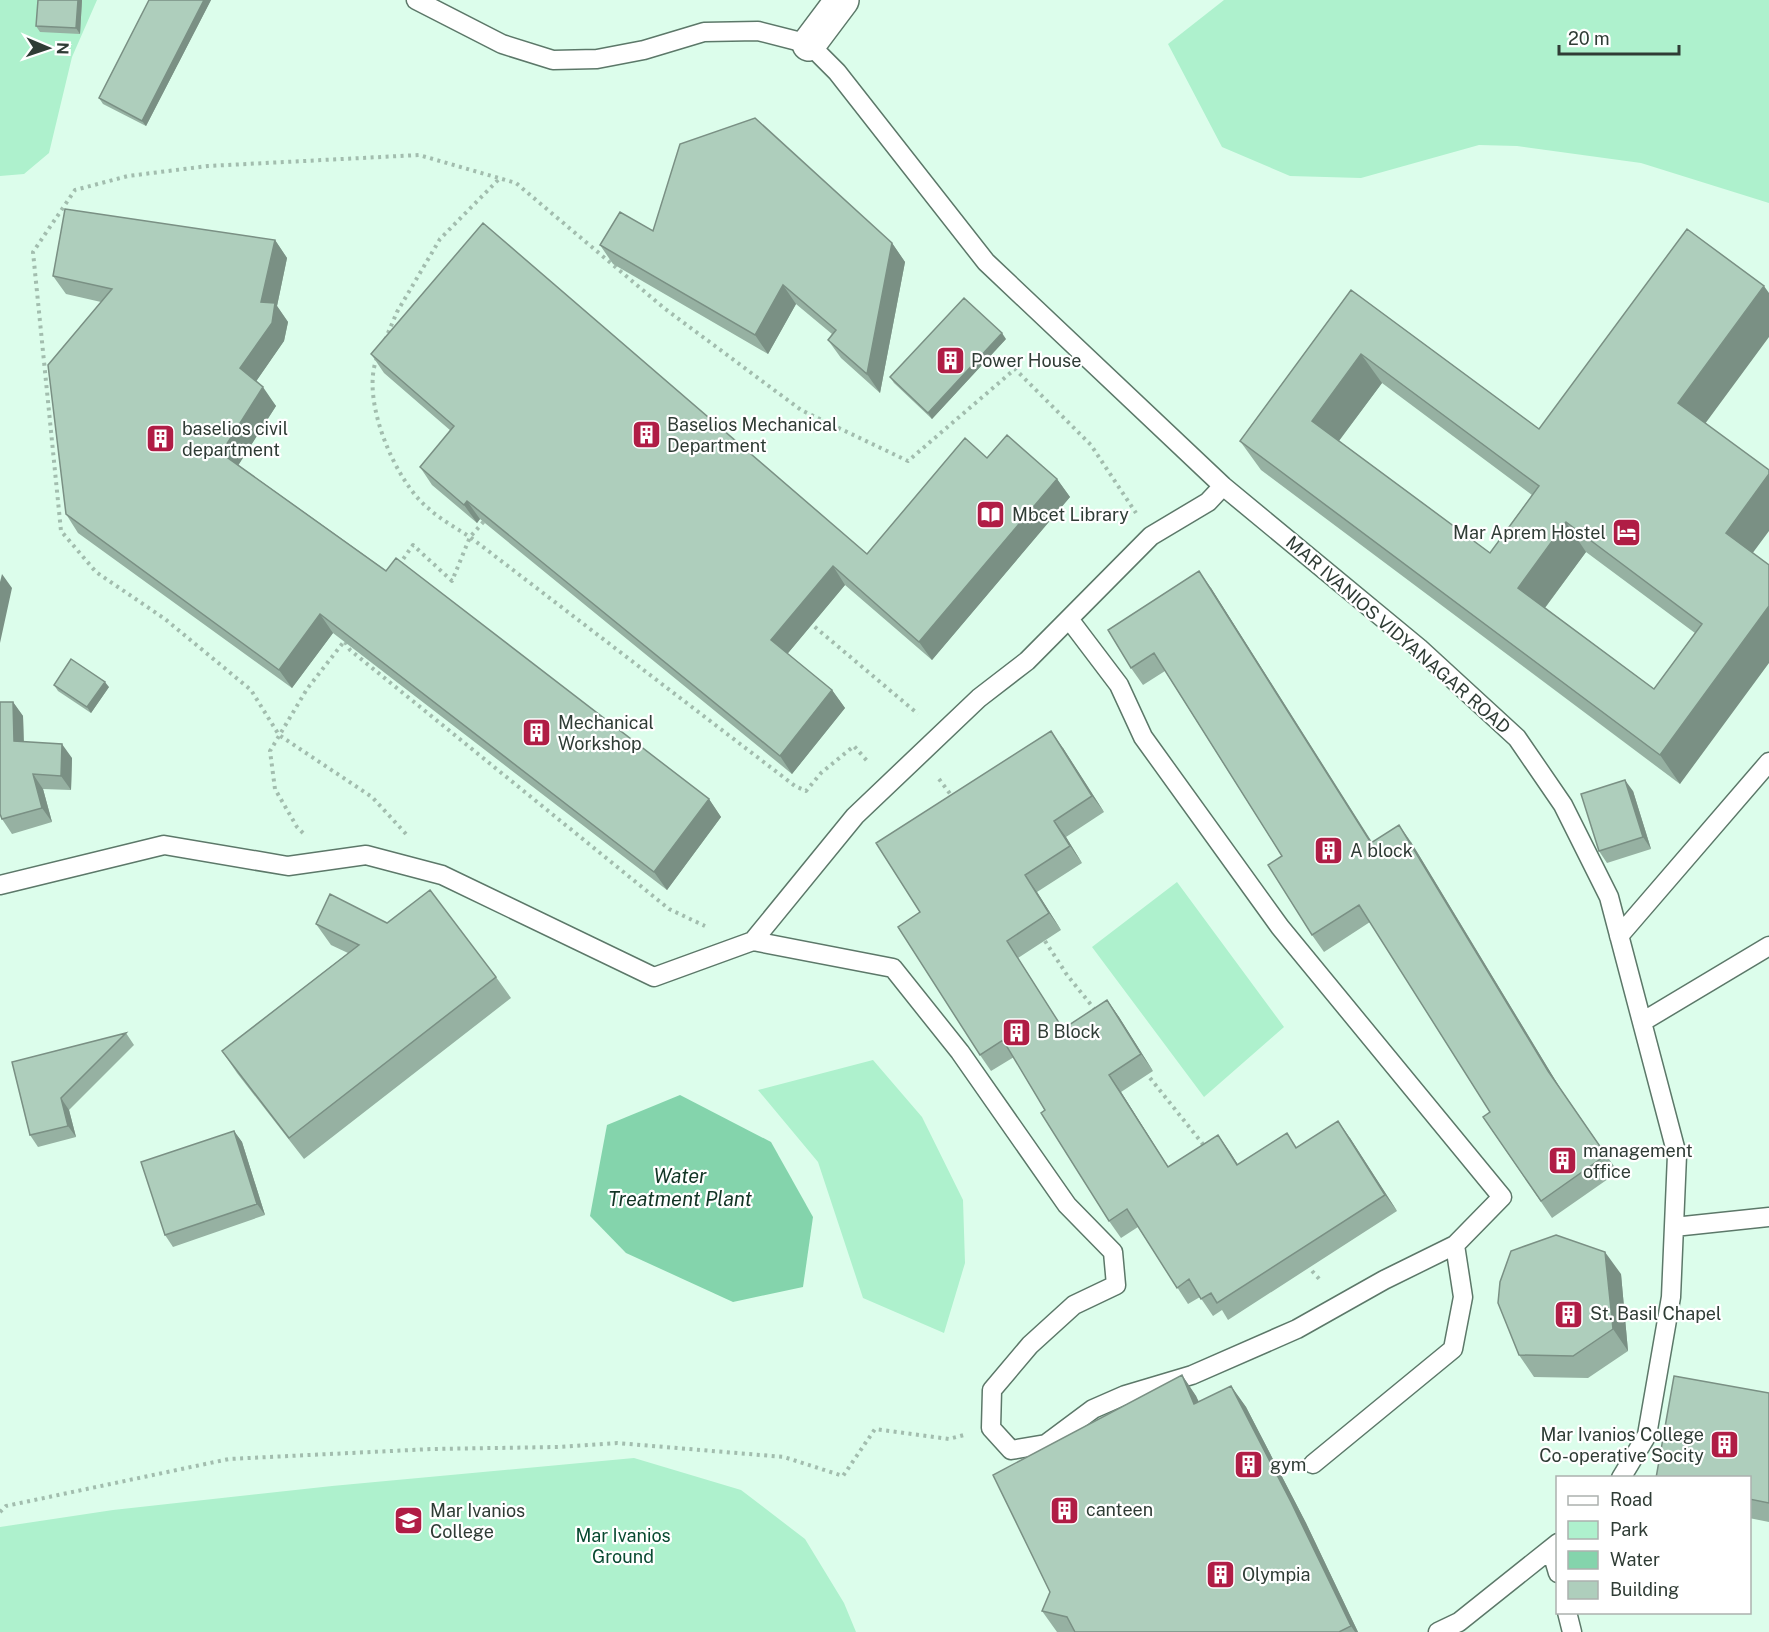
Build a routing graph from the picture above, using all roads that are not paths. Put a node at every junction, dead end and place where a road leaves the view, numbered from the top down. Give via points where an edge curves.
1 (416, 0) edge
2 (842, 0) edge
3 (809, 44) junction
4 (1223, 486) junction
5 (1069, 619) junction
6 (1769, 762) edge
7 (0, 885) edge
8 (1619, 936) junction
9 (749, 942) junction
10 (1769, 946) edge
11 (1642, 1022) junction
12 (1769, 1217) edge
13 (1674, 1227) junction
14 (1455, 1245) junction
15 (1313, 1464) dead end
16 (1622, 1476) edge
17 (1554, 1546) edge
18 (1556, 1565) edge
19 (1568, 1614) edge
20 (1438, 1632) edge
21 (1572, 1632) edge

1 - 3 lane via 502,44 553,60 597,59 704,32 758,31
2 - 3 street
3 - 4 lane, MAR IVANIOS VIDYANAGAR ROAD via 837,72 986,262
4 - 5 lane via 1208,502 1151,536
4 - 8 lane, MAR IVANIOS VIDYANAGAR ROAD via 1419,648 1517,738 1563,805 1609,897
5 - 9 lane via 1027,661 978,698 855,816
5 - 14 lane via 1119,685 1143,737 1280,927 1502,1197
6 - 8 lane
7 - 9 lane via 164,845 288,866 366,855 442,875 654,977
8 - 11 lane, MAR IVANIOS VIDYANAGAR ROAD
9 - 14 lane via 893,968 960,1052 1067,1205 1113,1252 1116,1285 1074,1305 1030,1345 992,1390 991,1428 1011,1450 1047,1444 1093,1409 1192,1375 1298,1329
10 - 11 lane
11 - 13 lane, MAR IVANIOS VIDYANAGAR ROAD via 1677,1155
12 - 13 lane
13 - 16 lane, MAR IVANIOS VIDYANAGAR ROAD via 1671,1297 1647,1435
14 - 15 lane via 1463,1297 1453,1348
17 - 18 lane
17 - 20 lane via 1459,1622
19 - 21 lane

